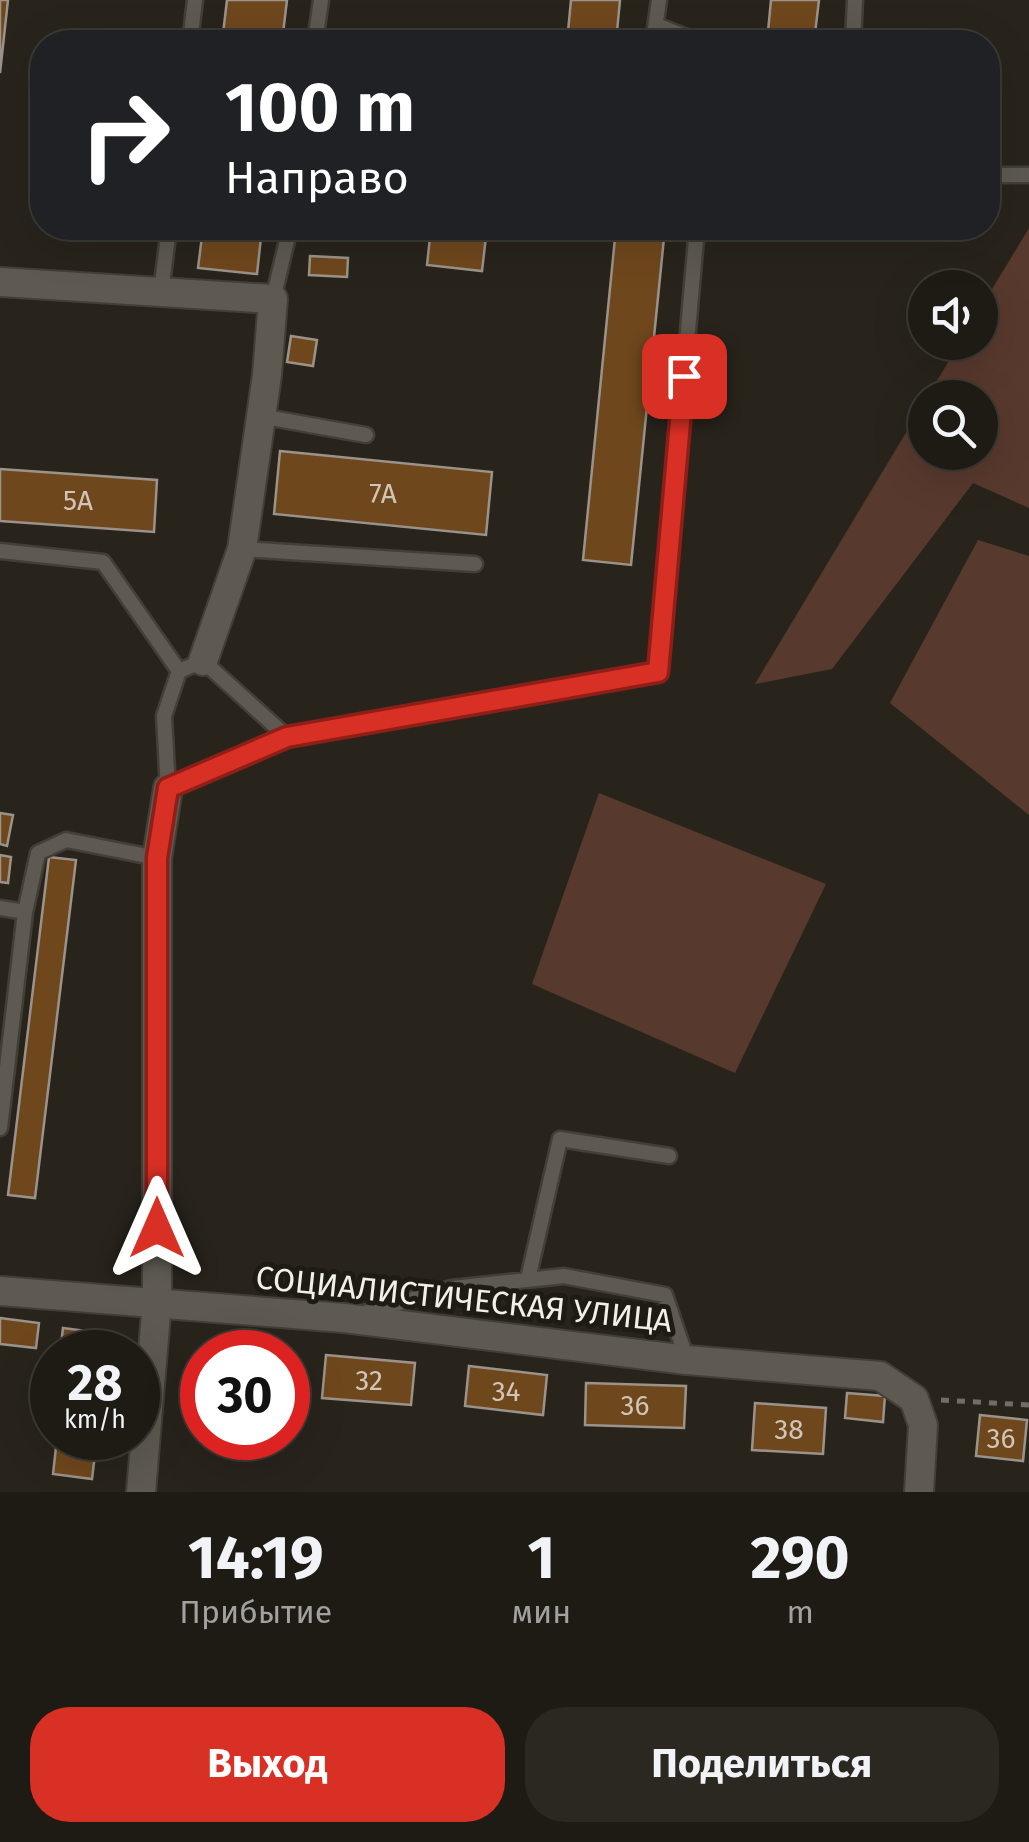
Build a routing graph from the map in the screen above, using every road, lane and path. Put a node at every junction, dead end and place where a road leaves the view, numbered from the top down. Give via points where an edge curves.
1 (195, 0) edge
2 (321, 0) edge
3 (659, 0) edge
4 (855, 0) edge
5 (656, 25) junction
6 (191, 30) edge
7 (317, 30) edge
8 (655, 30) edge
9 (669, 30) edge
10 (854, 30) edge
11 (1000, 175) edge
12 (1029, 175) edge
13 (168, 240) edge
14 (288, 240) edge
15 (696, 240) edge
16 (0, 282) edge
17 (162, 292) junction
18 (272, 299) junction
19 (260, 416) junction
20 (366, 435) dead end
21 (242, 549) junction
22 (0, 552) edge
23 (475, 564) dead end
24 (191, 666) junction
25 (287, 737) junction
26 (168, 788) junction
27 (157, 858) junction
28 (0, 908) edge
29 (25, 912) junction
30 (6, 1022) edge
31 (0, 1128) edge
32 (669, 1156) dead end
33 (528, 1279) junction
34 (0, 1291) edge
35 (157, 1302) junction
36 (344, 1318) junction
37 (686, 1360) junction
38 (914, 1398) junction
39 (1029, 1405) edge
40 (141, 1492) edge
41 (919, 1492) edge

1 - 6 lane
2 - 7 lane
3 - 5 lane
4 - 10 lane
5 - 8 lane
5 - 9 lane
11 - 12 lane
13 - 17 lane
14 - 18 lane
15 - 25 lane via 658,672
16 - 17 street
17 - 18 street
18 - 19 street
19 - 20 lane
19 - 21 street
21 - 23 lane
21 - 24 street
22 - 24 lane via 103,562
24 - 25 lane
24 - 26 lane via 164,716
25 - 26 lane
26 - 27 street
27 - 29 lane via 66,840 38,853
27 - 35 street
28 - 29 lane
29 - 30 lane
30 - 31 lane
32 - 33 lane via 560,1139
33 - 36 lane via 452,1288
33 - 37 lane via 564,1276 665,1296
34 - 35 street, СОЦИАЛИСТИЧЕСКАЯ УЛИЦА
35 - 36 street, СОЦИАЛИСТИЧЕСКАЯ УЛИЦА
35 - 40 street
36 - 37 street, СОЦИАЛИСТИЧЕСКАЯ УЛИЦА
37 - 38 street, СОЦИАЛИСТИЧЕСКАЯ УЛИЦА via 880,1376
38 - 39 path
38 - 41 street via 923,1425

